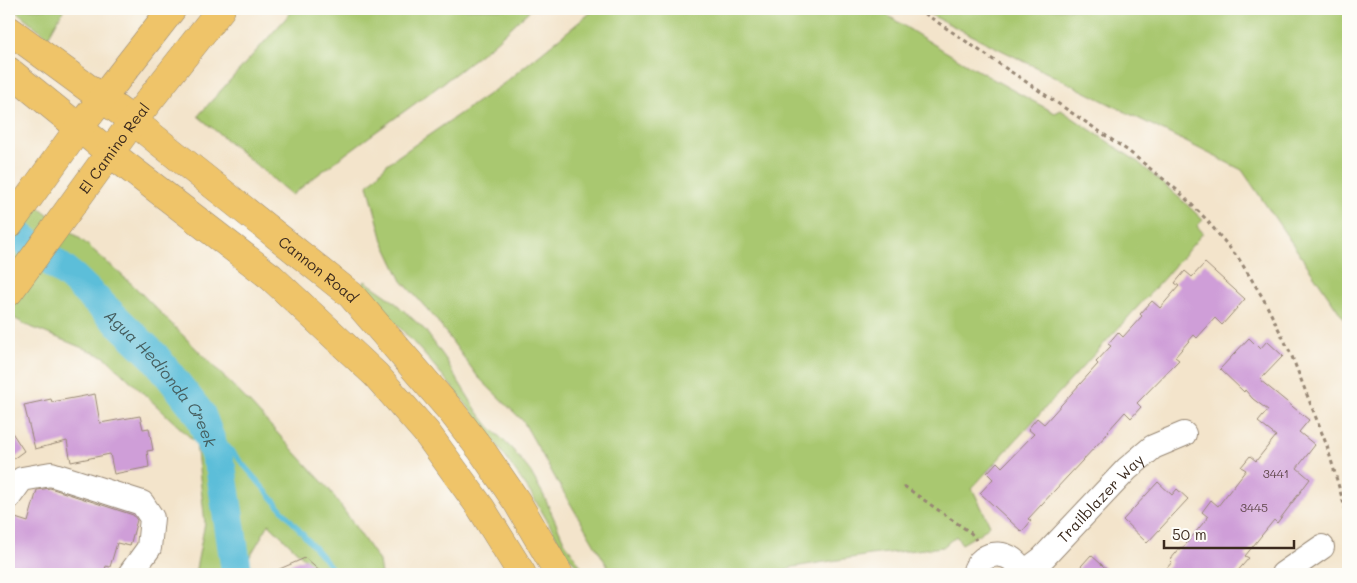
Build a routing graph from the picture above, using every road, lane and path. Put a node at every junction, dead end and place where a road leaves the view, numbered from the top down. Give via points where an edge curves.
1 (172, 9) edge
2 (221, 9) edge
3 (918, 9) edge
4 (9, 30) edge
5 (9, 71) edge
6 (102, 98) junction
7 (133, 121) junction
8 (79, 128) junction
9 (110, 153) junction
10 (9, 225) edge
11 (9, 292) edge
12 (1184, 434) dead end
13 (904, 486) dead end
14 (9, 497) edge
15 (1348, 513) edge
16 (1322, 547) dead end
17 (980, 566) edge
18 (1023, 573) edge
19 (130, 574) edge
20 (522, 574) edge
21 (559, 574) edge
22 (1282, 574) edge

1 - 6 main road
2 - 7 main road, El Camino Real
3 - 15 path via 1127,150 1206,218 1239,258 1291,354 1327,446
4 - 6 main road, Cannon Road
5 - 8 main road
6 - 7 main road, Cannon Road
6 - 8 main road
7 - 9 main road, El Camino Real
7 - 21 main road, Cannon Road via 351,295 482,451 517,502
8 - 9 main road
8 - 10 main road
9 - 11 main road, El Camino Real
9 - 20 main road via 271,276 376,375 426,432
12 - 18 street, Trailblazer Way via 1153,446 1042,559
13 - 17 path via 971,533
14 - 19 street via 22,479 51,474 142,503 152,518 149,548
16 - 22 street
17 - 18 street via 991,555 999,554 1014,560

